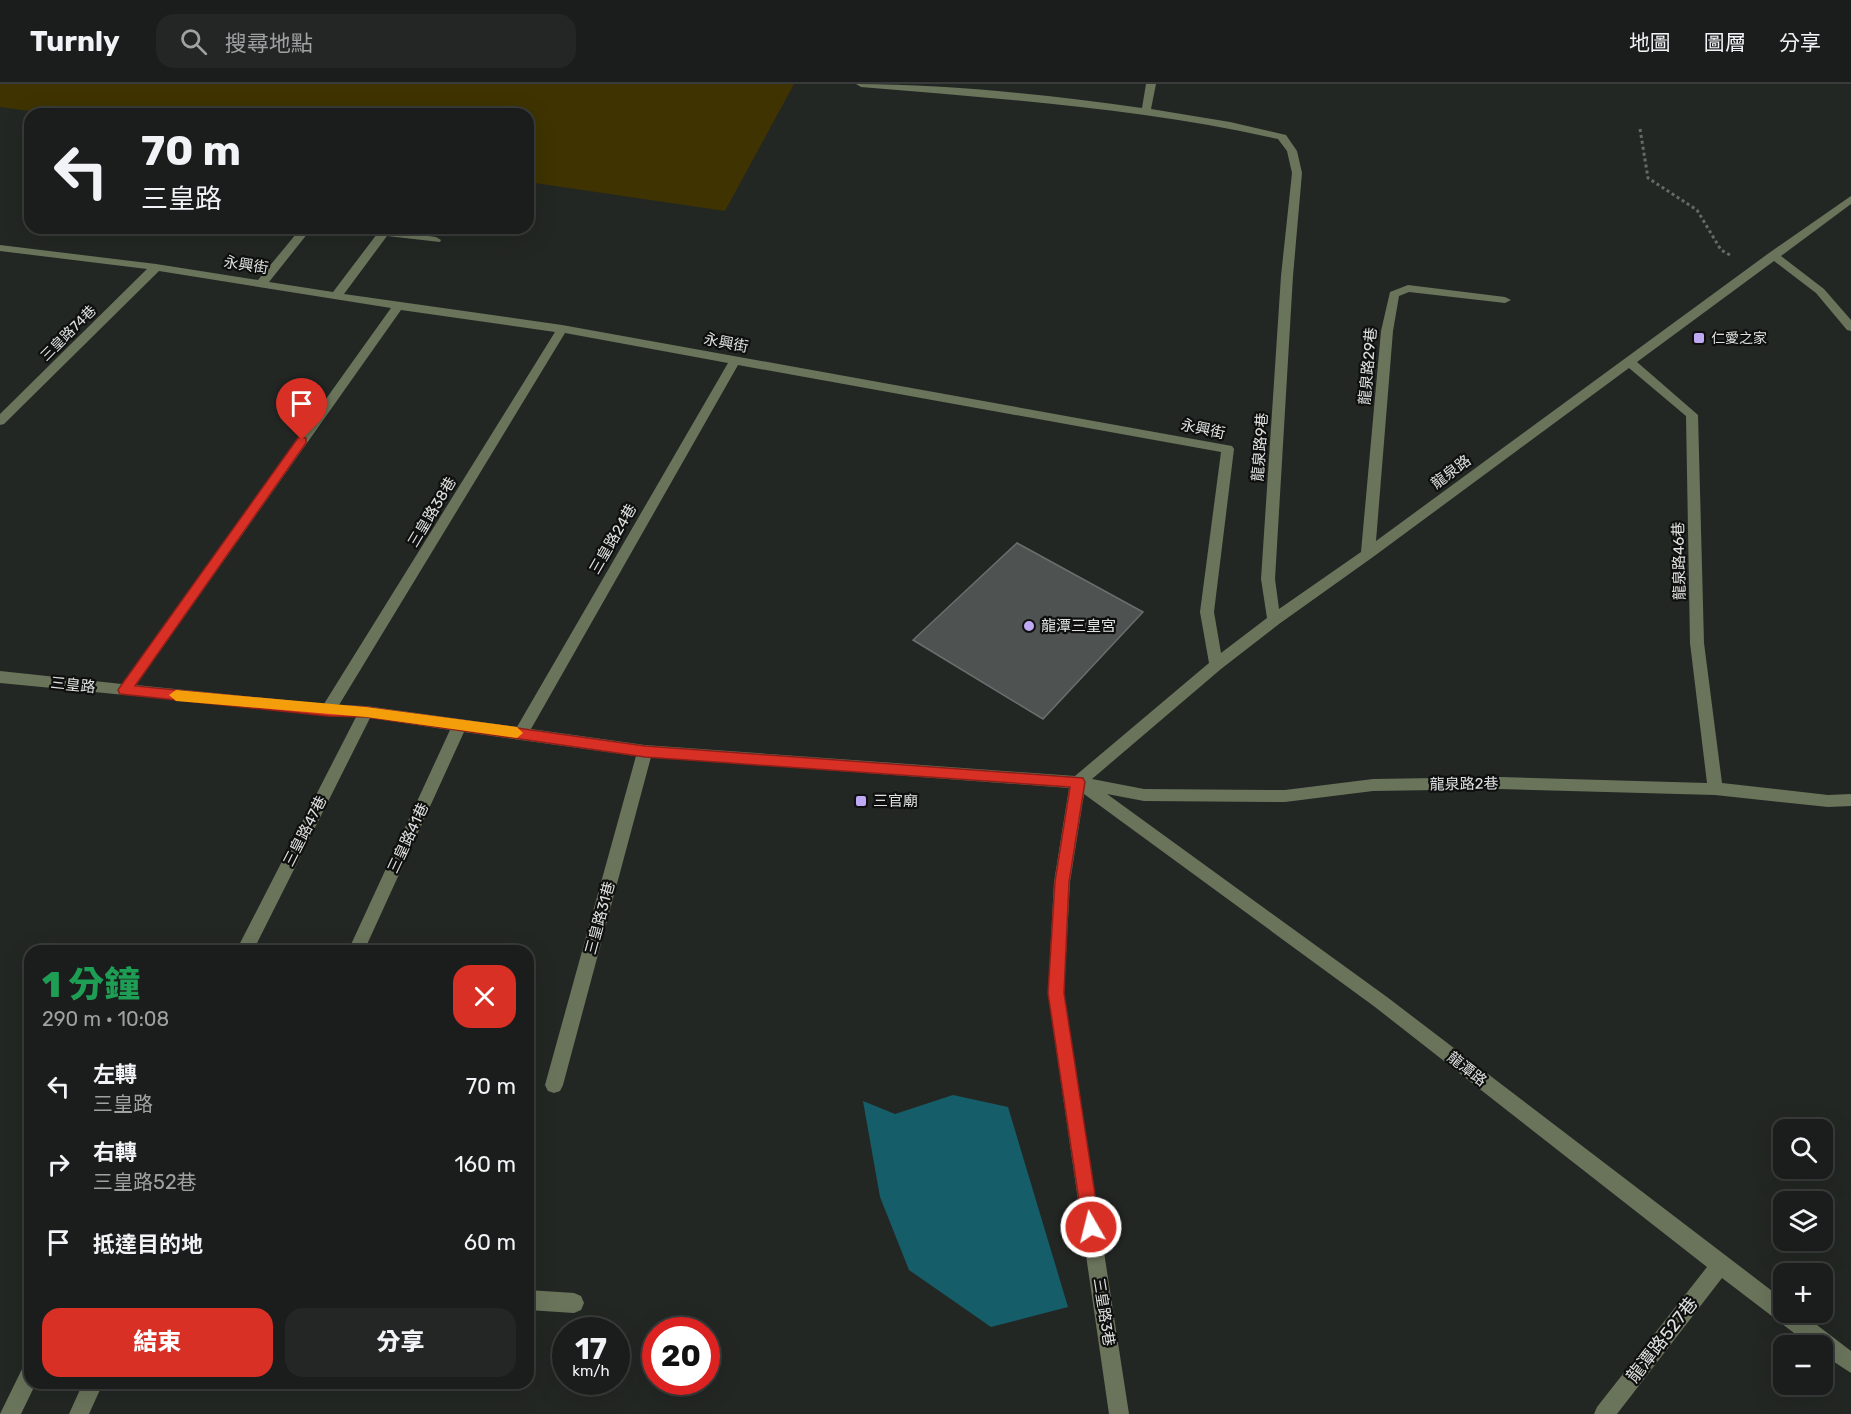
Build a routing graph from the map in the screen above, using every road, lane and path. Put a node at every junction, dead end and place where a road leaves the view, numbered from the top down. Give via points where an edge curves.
1 (861, 84) edge
2 (1151, 84) edge
3 (1146, 111) junction
4 (1640, 129) dead end
5 (1851, 199) edge
6 (302, 234) edge
7 (382, 234) edge
8 (401, 234) edge
9 (436, 240) dead end
10 (0, 248) edge
11 (1773, 255) junction
12 (156, 267) junction
13 (1754, 269) junction
14 (261, 284) junction
15 (336, 296) junction
16 (1505, 300) dead end
17 (398, 306) junction
18 (1851, 327) edge
19 (562, 329) junction
20 (1628, 361) junction
21 (734, 362) junction
22 (0, 421) edge
23 (1368, 554) junction
24 (1274, 620) junction
25 (1216, 665) junction
26 (0, 677) edge
27 (125, 690) junction
28 (328, 710) junction
29 (366, 712) junction
30 (460, 725) junction
31 (521, 733) junction
32 (645, 751) junction
33 (1078, 782) junction
34 (1715, 789) junction
35 (1851, 800) edge
36 (247, 945) edge
37 (359, 945) edge
38 (554, 1085) dead end
39 (1720, 1266) junction
40 (534, 1300) edge
41 (574, 1303) dead end
42 (1851, 1363) edge
43 (24, 1386) edge
44 (90, 1389) edge
45 (10, 1414) edge
46 (79, 1414) edge
47 (1119, 1414) edge
48 (1604, 1414) edge

1 - 3 street
2 - 3 street
3 - 24 street, 龍泉路9巷 via 1282,137 1292,151 1297,173 1268,579
4 - 13 path via 1648,178 1697,210 1721,250
5 - 11 street, 龍泉路
6 - 14 street
7 - 15 street
8 - 9 street
10 - 12 street, 永興街
11 - 13 street, 龍泉路
11 - 18 street via 1820,291
12 - 14 street, 永興街
12 - 22 street, 三皇路74巷
13 - 20 street, 龍泉路
14 - 15 street, 永興街
15 - 17 street, 永興街
16 - 23 street, 龍泉路29巷 via 1408,288 1394,294 1387,331
17 - 19 street, 永興街
17 - 27 street
19 - 21 street, 永興街
19 - 28 street, 三皇路38巷
20 - 23 street, 龍泉路
20 - 34 street, 龍泉路46巷 via 1692,415 1697,643
21 - 25 street, 永興街 via 1228,449 1207,612
21 - 31 street, 三皇路24巷
23 - 24 street, 龍泉路
24 - 25 street, 龍泉路
25 - 33 street, 龍泉路
26 - 27 street, 三皇路
27 - 28 street, 三皇路
28 - 29 street, 三皇路
29 - 30 street, 三皇路
29 - 36 street, 三皇路47巷
30 - 31 street, 三皇路
30 - 37 street, 三皇路41巷
31 - 32 street, 三皇路
32 - 33 street, 三皇路
32 - 38 street, 三皇路31巷
33 - 34 street, 龍泉路2巷 via 1144,795 1285,796 1372,785 1500,783
33 - 39 street, 龍潭路 via 1381,1002
33 - 47 street, 三皇路3巷 via 1062,882 1056,993
34 - 35 street, 龍泉路2巷
39 - 42 street, 龍潭路
39 - 48 street, 龍潭路527巷
40 - 41 street
43 - 45 street
44 - 46 street

